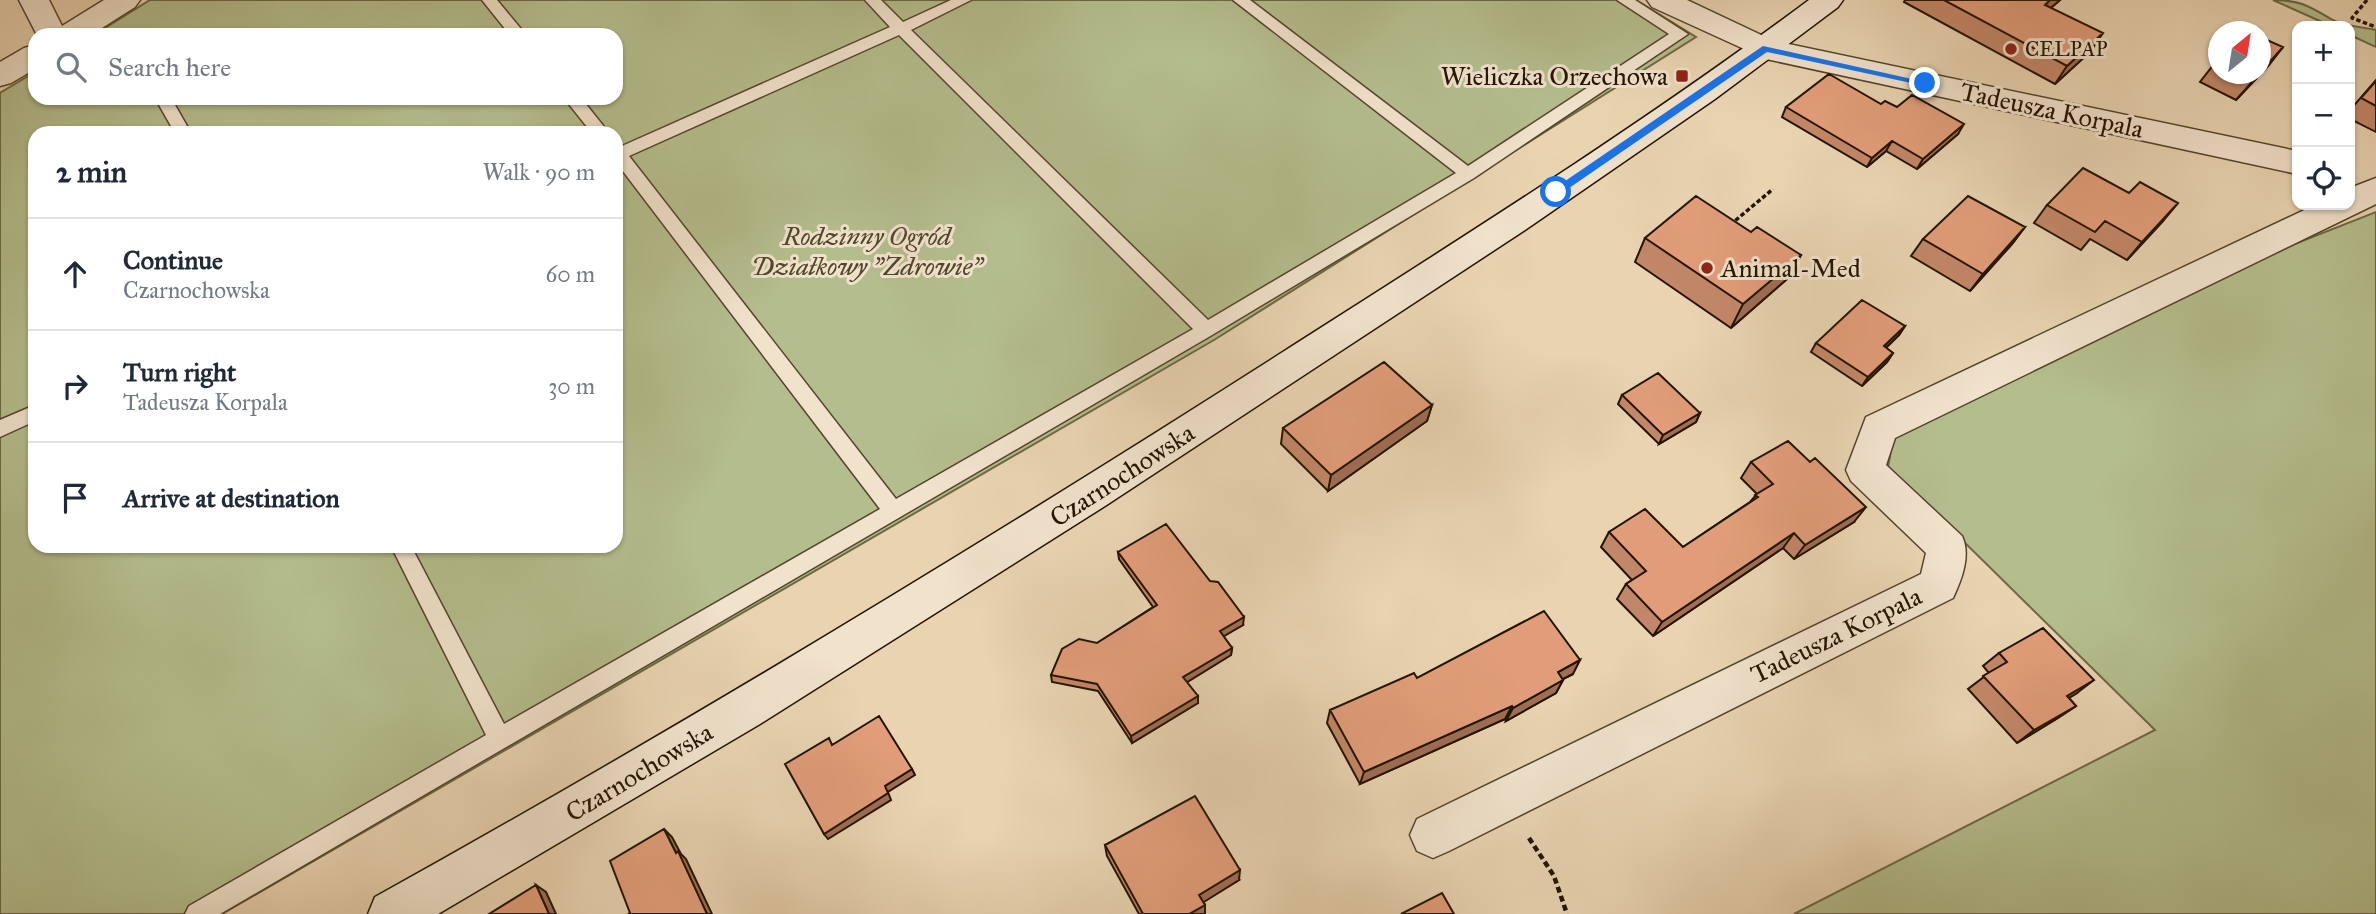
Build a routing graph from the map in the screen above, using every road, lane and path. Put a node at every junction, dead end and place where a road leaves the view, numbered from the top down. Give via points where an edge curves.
1 (34, 0) edge
2 (125, 0) edge
3 (489, 0) edge
4 (872, 0) edge
5 (964, 0) edge
6 (1240, 0) edge
7 (1624, 0) edge
8 (1662, 0) edge
9 (1828, 0) edge
10 (2367, 0) edge
11 (2376, 27) edge
12 (48, 28) edge
13 (80, 28) edge
14 (512, 28) edge
15 (902, 28) junction
16 (1766, 48) junction
17 (28, 59) edge
18 (0, 76) edge
19 (167, 105) edge
20 (578, 105) edge
21 (179, 126) edge
22 (595, 126) edge
23 (623, 150) edge
24 (623, 161) edge
25 (2292, 162) edge
26 (1468, 174) junction
27 (2355, 177) edge
28 (2376, 182) edge
29 (1773, 189) dead end
30 (2376, 190) edge
31 (2355, 200) edge
32 (2334, 210) edge
33 (1721, 233) edge
34 (1206, 330) junction
35 (28, 416) edge
36 (0, 429) edge
37 (894, 512) junction
38 (405, 553) edge
39 (499, 737) junction
40 (1504, 799) junction
41 (1433, 835) dead end
42 (197, 914) edge
43 (392, 914) edge
44 (1567, 914) edge

1 - 12 street
2 - 13 street
3 - 14 lane
4 - 15 lane
5 - 15 lane
6 - 26 lane
7 - 26 lane via 1680,34
8 - 16 street, Tadeusza Korpala
9 - 16 street, Czarnochowska
10 - 11 path via 2352,18
15 - 23 lane
15 - 34 lane
16 - 25 street, Tadeusza Korpala
16 - 43 street, Czarnochowska via 1545,200 1031,533 535,835
17 - 18 street
19 - 21 lane
20 - 22 lane
24 - 37 lane
26 - 34 lane
27 - 28 street
29 - 33 path
30 - 31 street, Tadeusza Korpala
32 - 40 street, Tadeusza Korpala via 1879,428 1865,470 1948,548 1939,585
34 - 37 lane
35 - 36 lane
37 - 39 lane
38 - 39 lane
39 - 42 lane
40 - 41 street, Tadeusza Korpala
40 - 44 path via 1554,876

